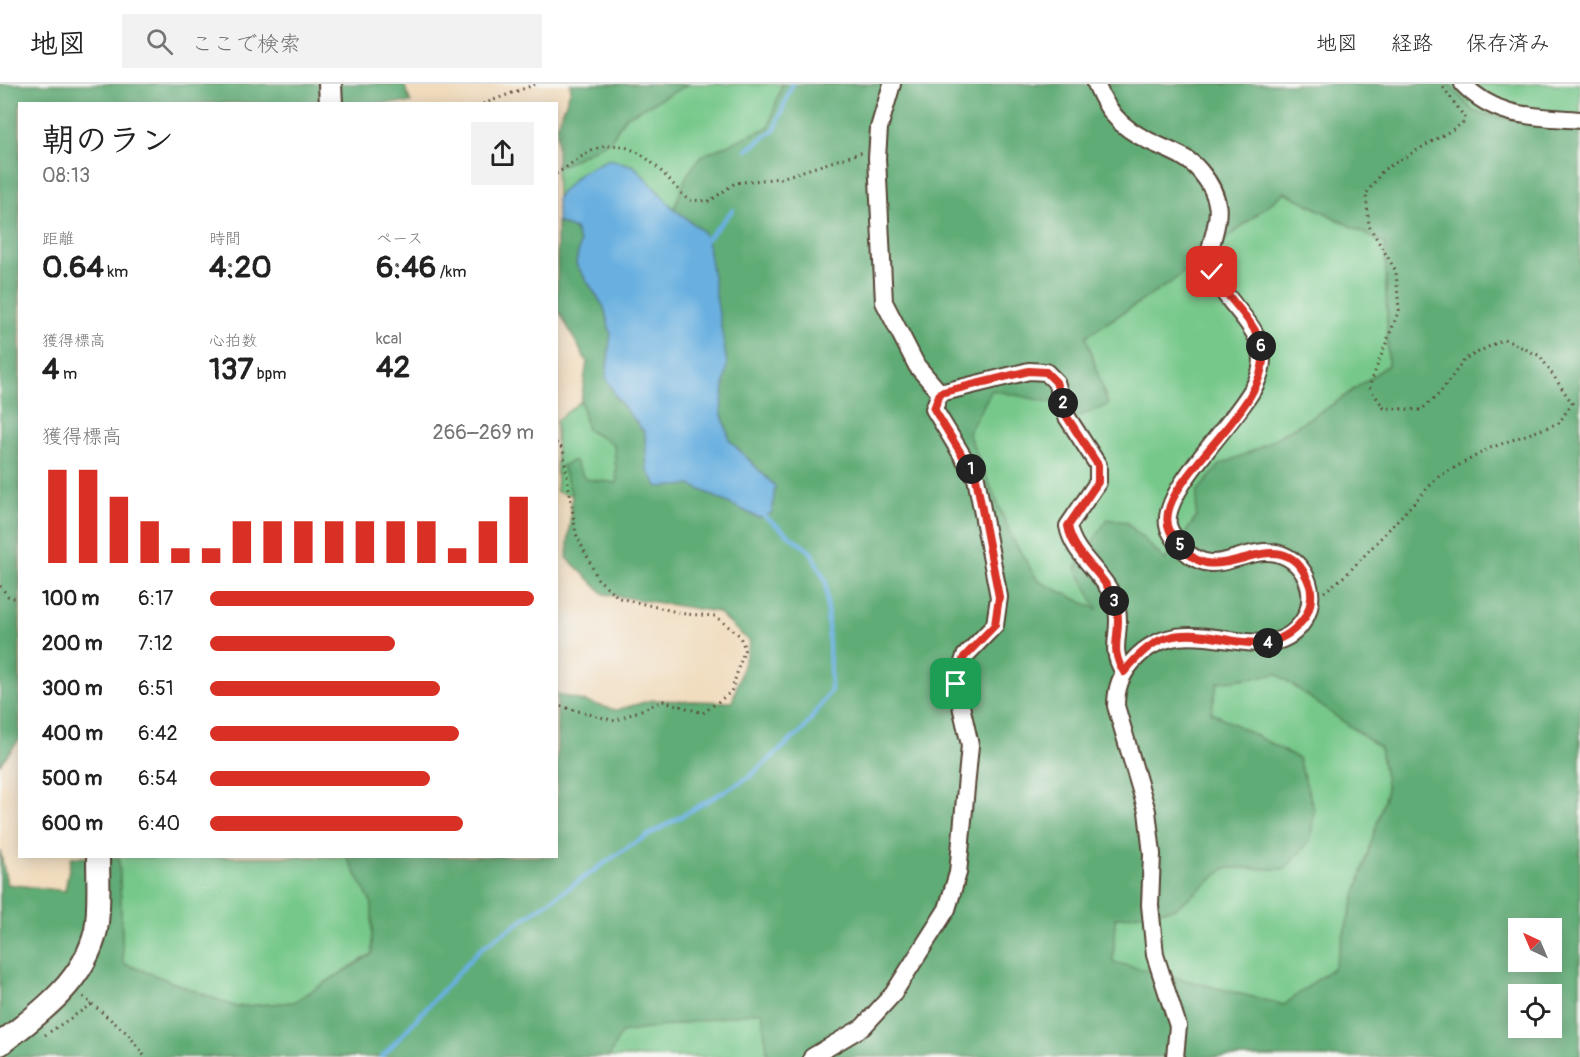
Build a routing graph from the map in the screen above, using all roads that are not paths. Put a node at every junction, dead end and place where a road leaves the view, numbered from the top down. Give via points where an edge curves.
1 (330, 84) edge
2 (892, 84) edge
3 (1096, 84) edge
4 (1463, 84) edge
5 (331, 102) edge
6 (1580, 120) edge
7 (940, 393) junction
8 (1124, 672) junction
9 (98, 858) edge
10 (0, 1044) edge
11 (812, 1057) edge
12 (1175, 1057) edge

1 - 5 street
2 - 7 street via 879,128 877,158 884,302 917,366
3 - 8 street via 1106,108 1128,130 1183,156 1199,170 1216,196 1219,216 1210,258 1212,272 1254,329 1262,348 1263,365 1256,383 1234,419 1177,490 1168,511 1168,527 1192,557 1206,563 1223,563 1264,552 1284,555 1300,567 1310,585 1311,602 1304,619 1290,634 1275,642 1256,644 1196,634 1165,638 1139,654
4 - 6 street via 1490,107 1521,115
7 - 8 street via 1029,371 1046,372 1056,382 1067,417 1098,465 1098,482 1068,526 1070,541 1104,579 1117,609 1115,658
7 - 11 street via 934,409 976,478 999,597 995,625 964,657 956,684 970,745 958,873 947,909 893,994 863,1027
8 - 12 street via 1116,689 1116,706 1147,811 1155,955 1178,1026
9 - 10 street via 96,929 87,957 45,1009

